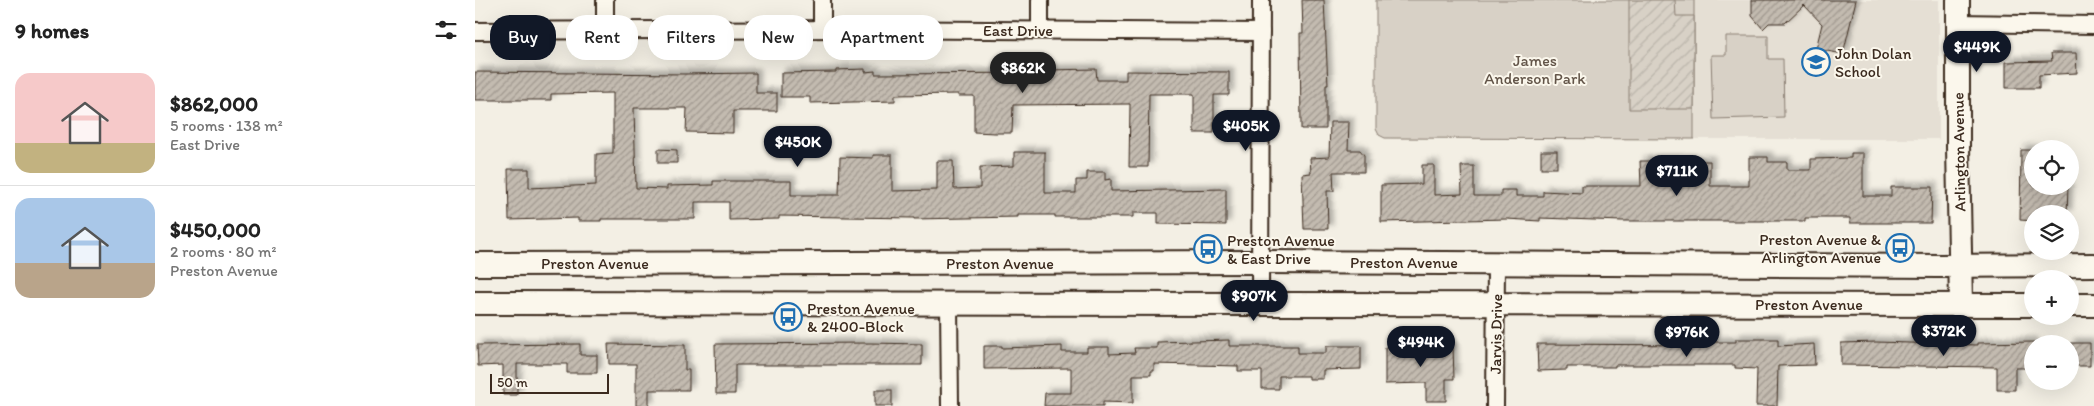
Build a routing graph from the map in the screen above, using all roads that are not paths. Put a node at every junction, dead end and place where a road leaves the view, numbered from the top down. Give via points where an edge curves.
1 (605, 0) edge
2 (822, 0) edge
3 (1040, 0) edge
4 (1261, 0) edge
5 (1958, 0) edge
6 (605, 15) edge
7 (1958, 24) junction
8 (2094, 25) edge
9 (822, 29) junction
10 (1040, 30) junction
11 (475, 31) edge
12 (566, 31) edge
13 (638, 31) edge
14 (1261, 32) junction
15 (1261, 262) junction
16 (1496, 263) junction
17 (475, 264) edge
18 (2094, 265) edge
19 (1961, 266) junction
20 (475, 303) edge
21 (1497, 303) junction
22 (949, 304) junction
23 (1260, 304) junction
24 (1961, 304) junction
25 (2024, 305) edge
26 (2079, 305) edge
27 (2094, 305) edge
28 (950, 406) edge
29 (1495, 406) edge

1 - 6 street
2 - 9 street
3 - 10 street
4 - 14 street
5 - 7 main road, Arlington Avenue
7 - 8 street
7 - 19 main road, Arlington Avenue
9 - 10 street, East Drive
9 - 13 street, East Drive
10 - 14 street, East Drive
11 - 12 street, East Drive
14 - 15 street
15 - 16 main road, Preston Avenue
15 - 17 main road, Preston Avenue
15 - 23 street
16 - 19 main road, Preston Avenue
16 - 21 street, Jarvis Drive
18 - 19 main road, Preston Avenue
19 - 24 main road, Arlington Avenue
20 - 22 main road, Preston Avenue
21 - 23 main road, Preston Avenue
21 - 24 main road, Preston Avenue
21 - 29 street, Jarvis Drive
22 - 23 main road, Preston Avenue
22 - 28 street
24 - 25 main road, Preston Avenue
26 - 27 main road

